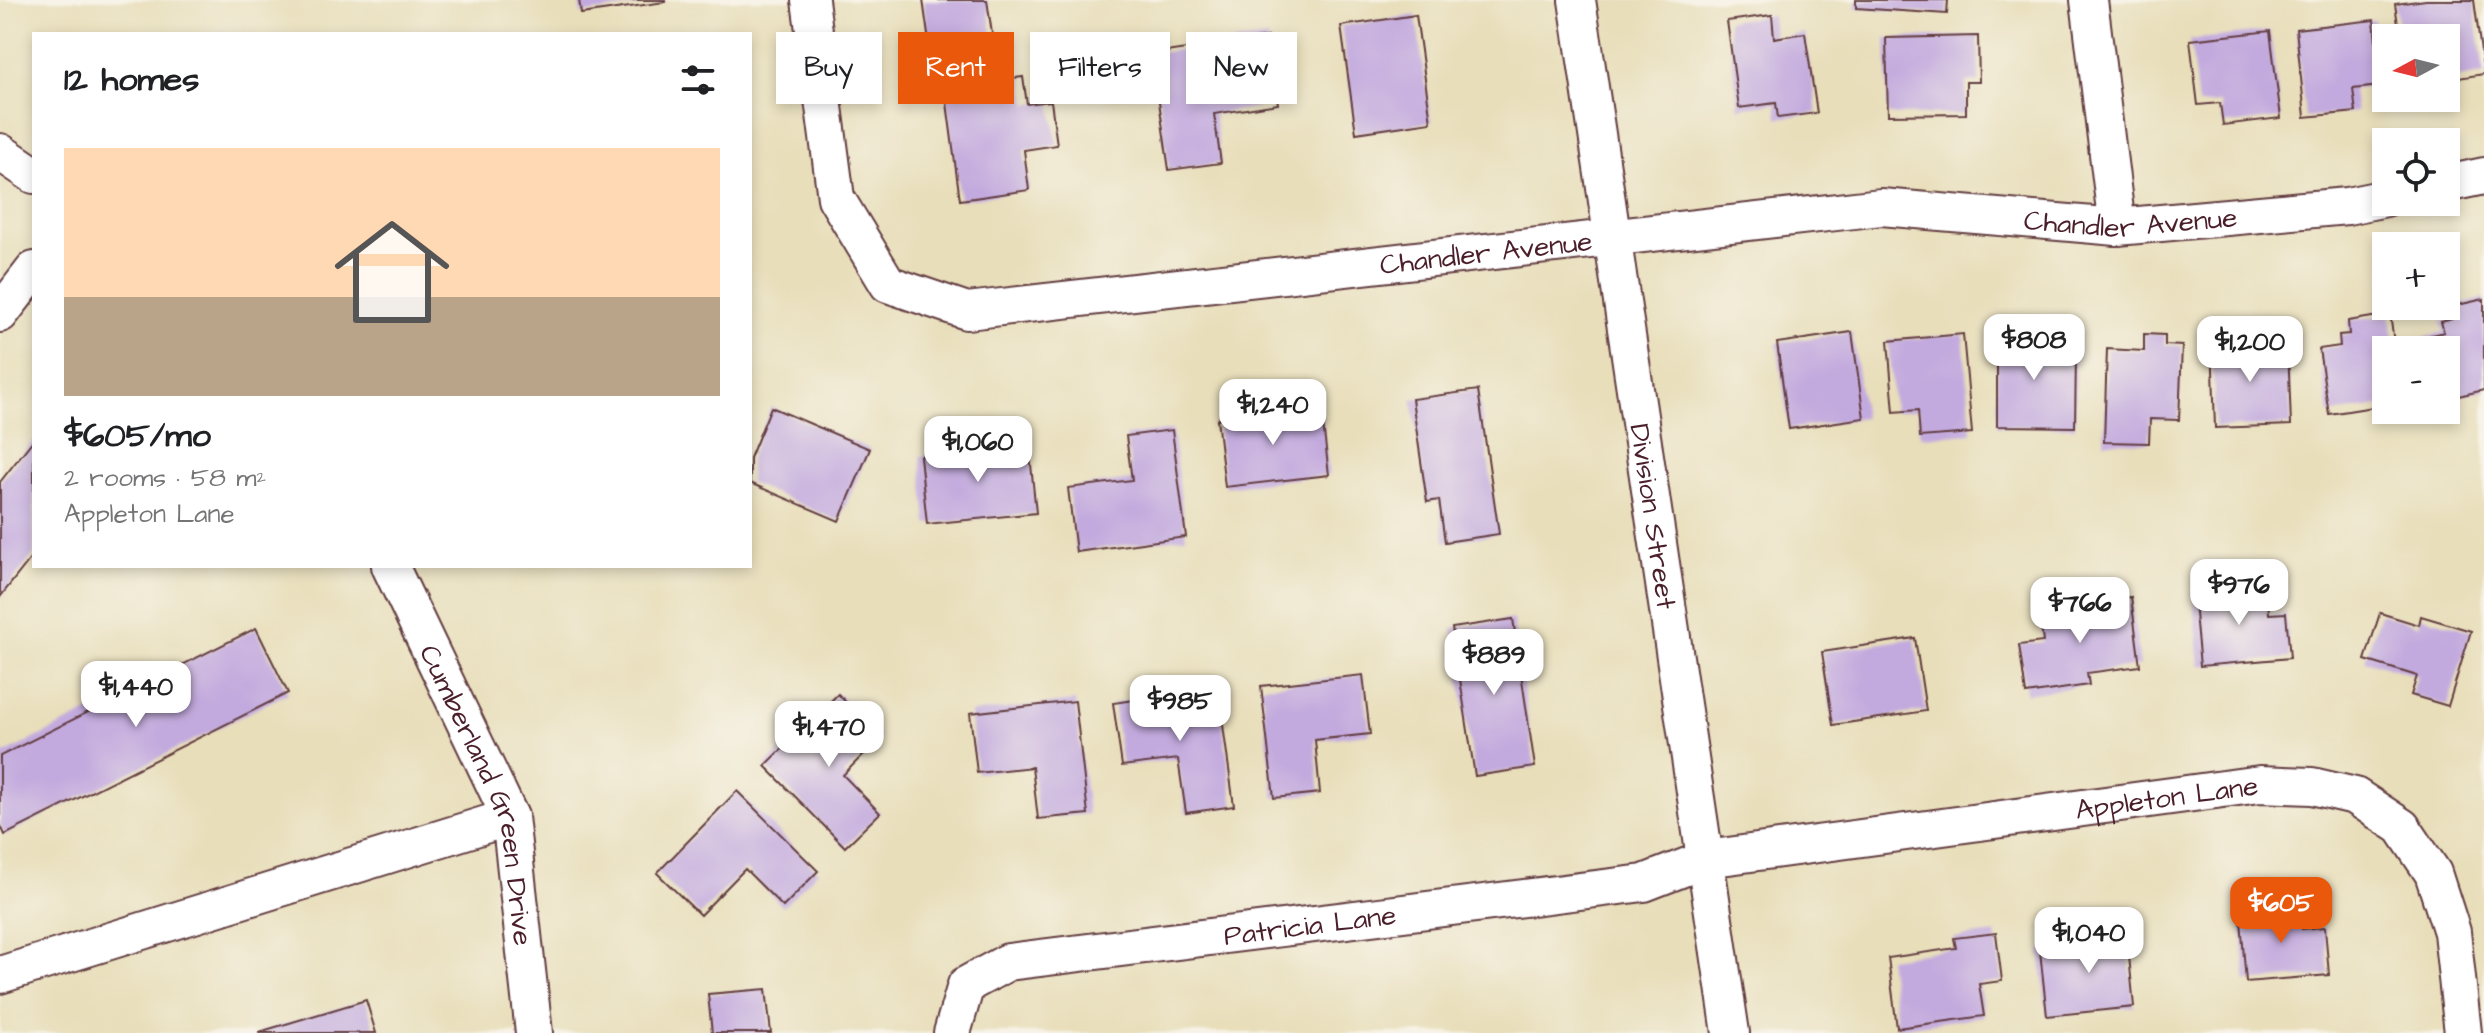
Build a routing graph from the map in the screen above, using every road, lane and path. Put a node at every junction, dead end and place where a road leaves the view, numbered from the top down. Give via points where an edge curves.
1 (810, 0) edge
2 (1577, 0) edge
3 (2089, 0) edge
4 (0, 152) edge
5 (32, 174) edge
6 (2484, 176) edge
7 (2460, 181) edge
8 (2372, 201) edge
9 (2117, 227) junction
10 (1611, 238) junction
11 (32, 273) edge
12 (0, 314) edge
13 (391, 568) edge
14 (510, 817) junction
15 (1706, 859) junction
16 (0, 975) edge
17 (534, 1033) edge
18 (952, 1033) edge
19 (1731, 1033) edge
20 (2463, 1033) edge

1 - 10 street, Chandler Avenue via 836,198 888,284 967,311
2 - 10 street, Division Street
3 - 9 street
4 - 5 street
6 - 7 street
8 - 9 street, Chandler Avenue
9 - 10 street, Chandler Avenue via 1881,207
10 - 15 street, Division Street
11 - 12 street
13 - 14 street, Cumberland Green Drive
14 - 16 street
14 - 17 street, Cumberland Green Drive
15 - 18 street, Patricia Lane via 1644,883 1008,962 966,985
15 - 19 street, Division Street
15 - 20 street, Appleton Lane via 2260,784 2312,786 2355,796 2402,827 2433,873 2452,932

